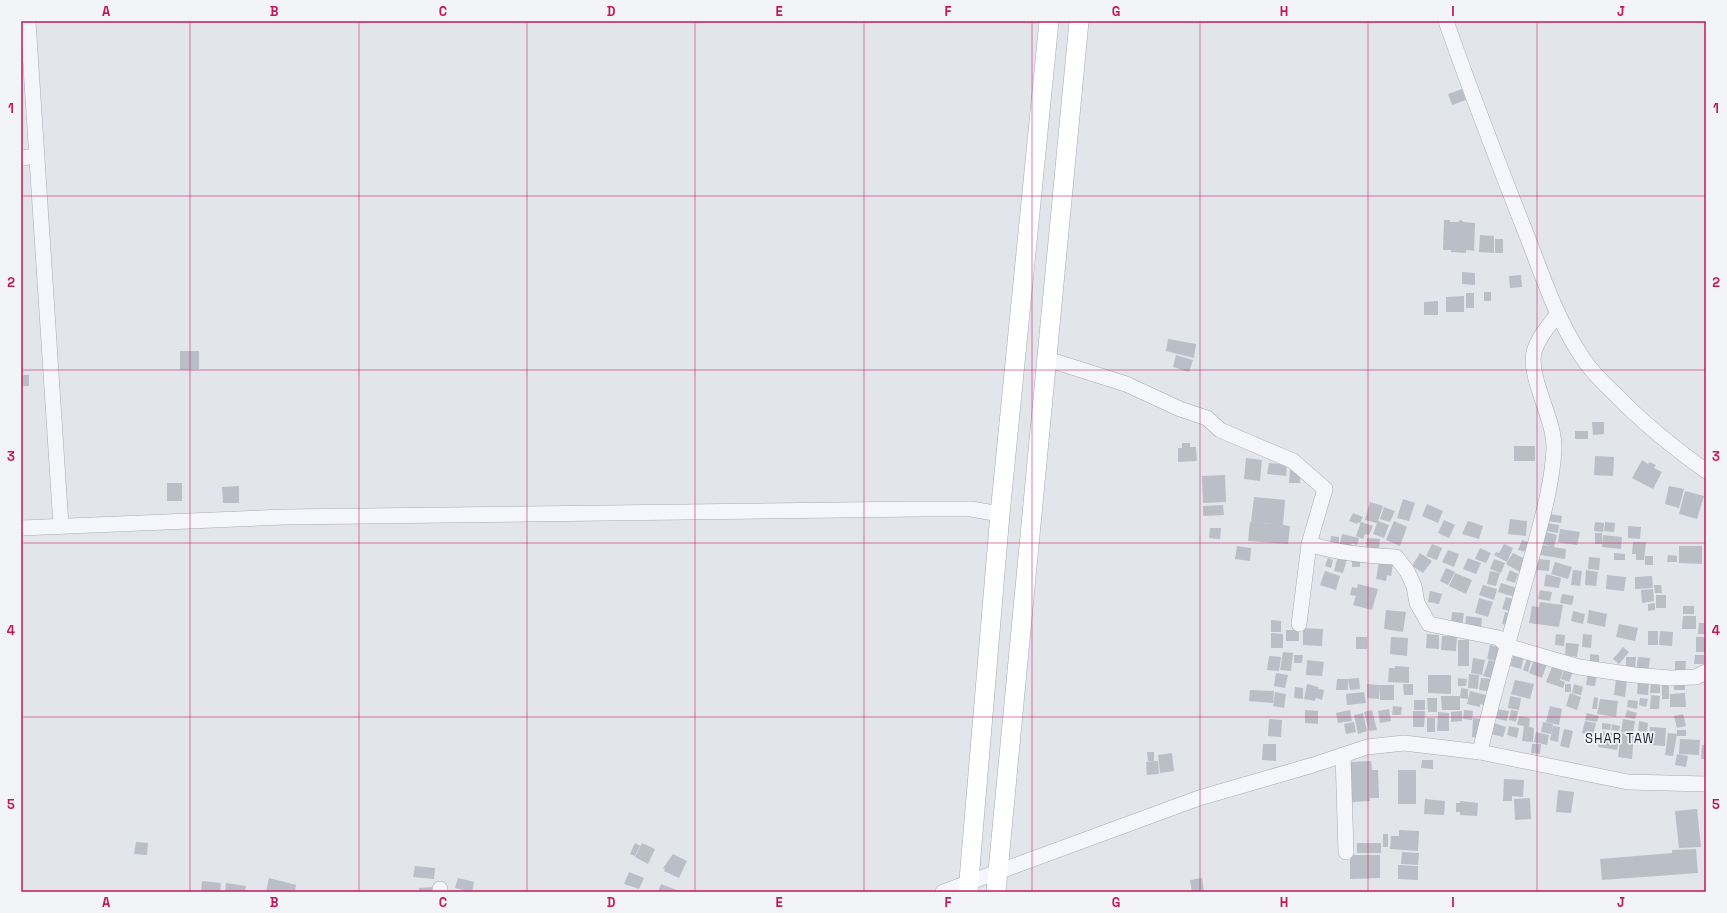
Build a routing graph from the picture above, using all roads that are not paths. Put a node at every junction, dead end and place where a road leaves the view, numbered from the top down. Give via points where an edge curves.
1 (28, 21) edge
2 (1049, 21) edge
3 (1079, 21) edge
4 (1446, 21) edge
5 (36, 156) junction
6 (21, 158) edge
7 (1558, 314) junction
8 (1047, 359) junction
9 (1706, 471) edge
10 (1000, 514) junction
11 (60, 526) junction
12 (21, 528) edge
13 (1310, 544) junction
14 (995, 580) junction
15 (1025, 586) junction
16 (1298, 624) dead end
17 (1507, 646) junction
18 (1706, 672) edge
19 (1480, 752) junction
20 (1343, 755) junction
21 (1706, 784) edge
22 (1346, 852) dead end
23 (998, 870) junction
24 (968, 887) edge
25 (943, 892) edge
26 (996, 892) edge

1 - 5 street
2 - 10 main road
3 - 8 main road
4 - 7 street
5 - 6 street
5 - 11 street
7 - 9 street via 1595,375 1645,424
7 - 17 street via 1540,339 1533,358 1535,375 1553,436 1553,461 1544,506
8 - 13 street via 1126,384 1180,409 1207,418 1220,430 1293,461 1325,489
8 - 15 main road
10 - 11 street via 971,509 926,509 284,518
10 - 14 main road
11 - 12 street
13 - 16 street
13 - 17 street via 1330,550 1396,557 1407,571 1414,586 1417,604 1429,624 1499,638
14 - 15 main road
14 - 24 main road
15 - 23 main road
17 - 18 street via 1579,667 1634,675 1696,677
17 - 19 street
19 - 20 street via 1404,743 1367,747
19 - 21 street via 1628,782
20 - 22 street
20 - 23 street via 1313,766 1198,798
23 - 24 street
23 - 26 main road
24 - 25 street

